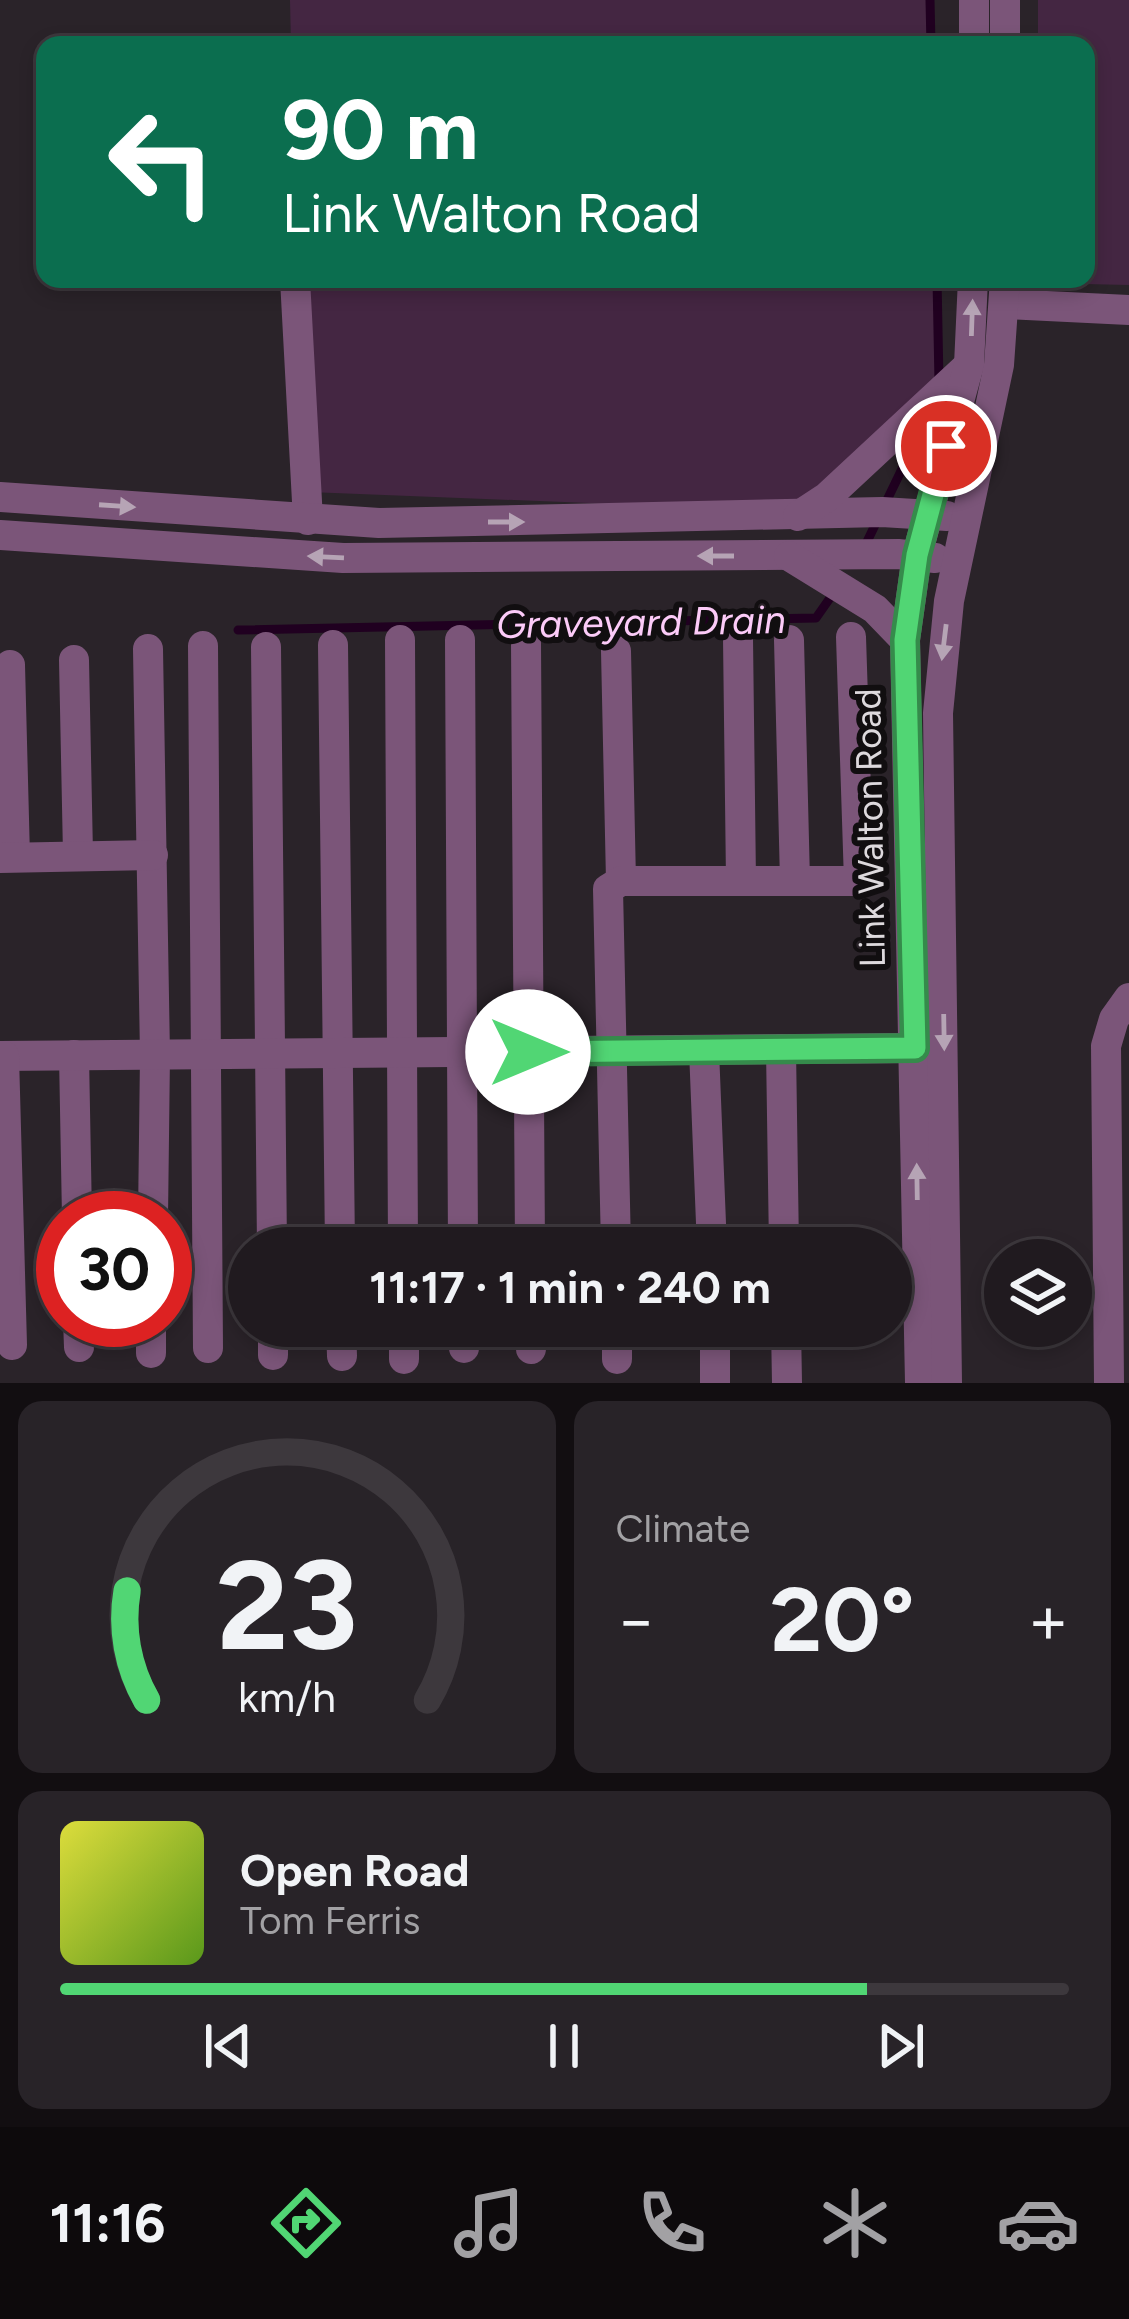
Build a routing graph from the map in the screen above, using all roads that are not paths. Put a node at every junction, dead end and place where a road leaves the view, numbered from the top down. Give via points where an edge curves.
1 (974, 0) edge
2 (1006, 0) edge
3 (974, 36) edge
4 (1005, 36) edge
5 (295, 288) edge
6 (973, 288) edge
7 (1005, 291) edge
8 (1129, 310) edge
9 (969, 365) junction
10 (0, 497) edge
11 (927, 513) junction
12 (798, 516) junction
13 (967, 518) junction
14 (308, 520) junction
15 (0, 535) edge
16 (789, 555) junction
17 (917, 555) junction
18 (956, 562) junction
19 (851, 637) dead end
20 (738, 638) dead end
21 (400, 640) dead end
22 (460, 640) dead end
23 (789, 640) dead end
24 (905, 640) junction
25 (526, 643) dead end
26 (333, 644) dead end
27 (203, 646) dead end
28 (266, 647) dead end
29 (148, 649) dead end
30 (616, 651) dead end
31 (74, 660) dead end
32 (10, 664) dead end
33 (78, 854) junction
34 (152, 854) junction
35 (8, 858) edge
36 (621, 881) junction
37 (741, 881) junction
38 (795, 881) junction
39 (1129, 998) edge
40 (915, 1048) junction
41 (781, 1049) junction
42 (704, 1050) junction
43 (614, 1051) junction
44 (462, 1052) junction
45 (528, 1052) junction
46 (338, 1053) junction
47 (402, 1053) junction
48 (206, 1054) junction
49 (270, 1054) junction
50 (74, 1055) junction
51 (155, 1055) junction
52 (2, 1056) edge
53 (77, 1191) edge
54 (153, 1191) edge
55 (272, 1227) edge
56 (340, 1227) edge
57 (403, 1227) edge
58 (463, 1227) edge
59 (530, 1227) edge
60 (616, 1227) edge
61 (711, 1227) edge
62 (784, 1227) edge
63 (12, 1345) dead end
64 (151, 1347) edge
65 (404, 1347) edge
66 (617, 1347) edge
67 (715, 1347) edge
68 (786, 1347) edge
69 (208, 1348) dead end
70 (151, 1353) dead end
71 (404, 1359) dead end
72 (617, 1359) dead end
73 (715, 1383) edge
74 (787, 1383) edge
75 (920, 1383) edge
76 (947, 1383) edge
77 (1108, 1383) edge

1 - 3 street
2 - 4 street
5 - 14 street
9 -> 6 street, Link Walton Road
7 - 8 street
7 - 13 street, Link Walton Road via 999,365
9 - 11 street, Link Walton Road
9 - 12 street
10 -> 14 street
11 - 12 street
11 - 13 street
11 - 17 street, Link Walton Road
14 -> 12 street
13 - 18 street, Link Walton Road
16 -> 15 street via 343,558
16 - 17 street
16 - 24 street via 875,609
17 - 18 street
17 - 24 street, Link Walton Road
18 -> 76 street, Link Walton Road via 938,713
19 - 38 street via 859,881
20 - 37 street
21 - 47 street
22 - 44 street
23 - 38 street
24 - 40 street, Link Walton Road
25 - 45 street
26 - 46 street
27 - 48 street
28 - 49 street
29 - 34 street
30 - 36 street
31 - 33 street
32 - 35 street
33 - 34 street
33 - 35 street
34 - 51 street
36 - 37 street
36 - 43 street via 608,889
37 - 38 street
39 - 77 street via 1106,1046
40 - 41 street
75 -> 40 street, Link Walton Road
41 - 42 street
41 - 62 street
42 - 43 street
42 - 61 street
43 - 45 street
43 - 60 street
44 - 45 street
44 - 47 street
44 - 58 street
45 - 59 street
46 - 47 street
46 - 49 street
46 - 56 street
47 - 57 street
48 - 49 street
48 - 51 street
48 - 69 street
49 - 55 street
50 - 51 street
50 - 52 street
50 - 53 street
51 - 54 street
52 - 63 street
64 - 70 street
65 - 71 street
66 - 72 street
67 - 73 street
68 - 74 street

